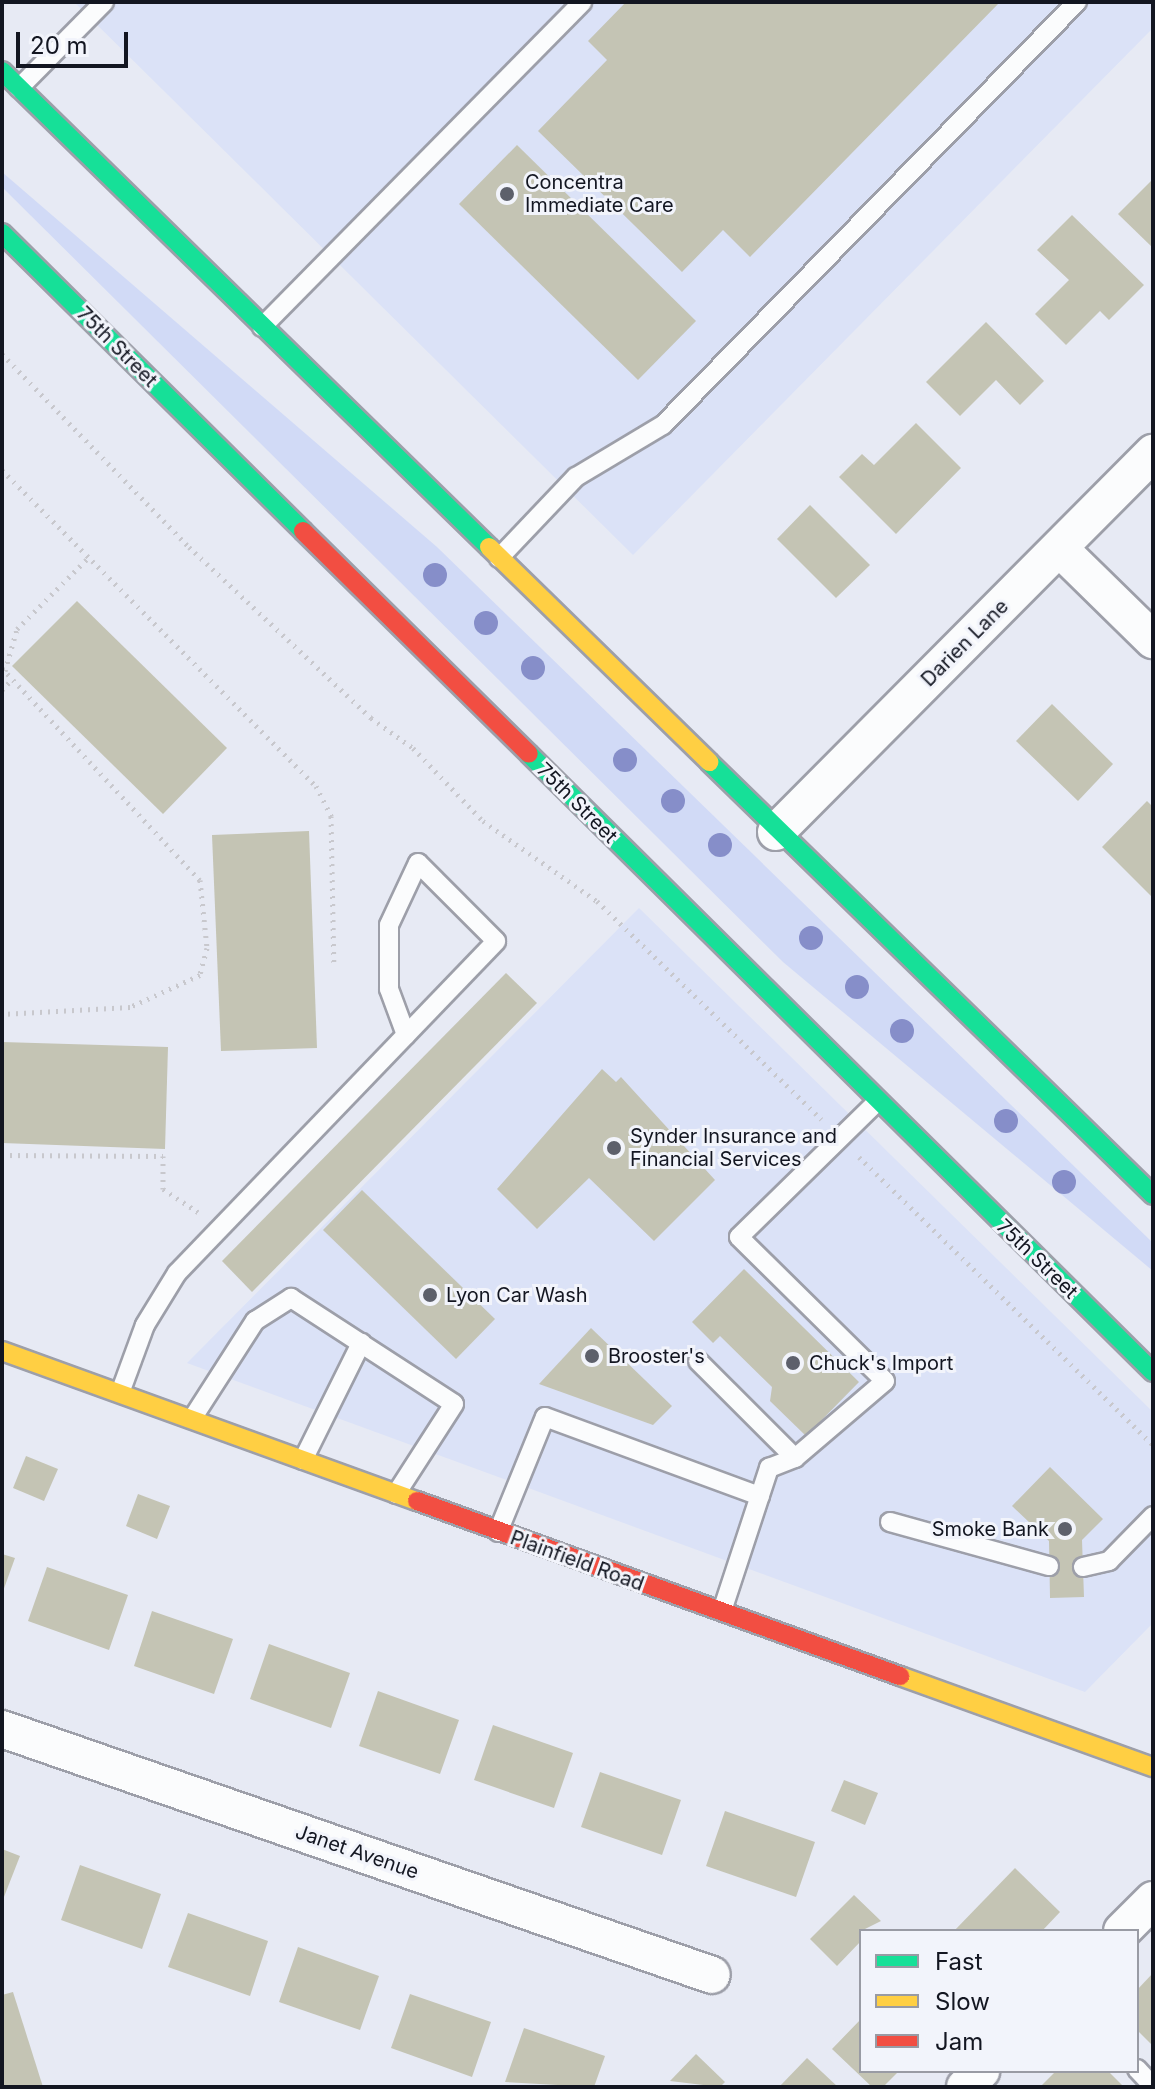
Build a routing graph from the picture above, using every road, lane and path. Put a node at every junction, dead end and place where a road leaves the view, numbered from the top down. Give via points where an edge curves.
1 (104, 2) edge
2 (582, 2) edge
3 (1077, 2) edge
4 (2, 71) edge
5 (19, 88) junction
6 (2, 233) edge
7 (262, 327) junction
8 (2, 354) edge
9 (1153, 453) edge
10 (2, 470) edge
11 (1059, 548) junction
12 (87, 559) junction
13 (498, 559) junction
14 (1153, 640) edge
15 (4, 670) edge
16 (13, 678) junction
17 (2, 690) edge
18 (776, 832) junction
19 (334, 967) dead end
20 (2, 1014) edge
21 (406, 1035) junction
22 (876, 1103) junction
23 (822, 1120) dead end
24 (2, 1155) edge
25 (865, 1162) dead end
26 (1153, 1195) edge
27 (229, 1219) junction
28 (361, 1343) junction
29 (2, 1351) edge
30 (698, 1361) dead end
31 (1153, 1372) edge
32 (120, 1393) junction
33 (192, 1419) junction
34 (1153, 1445) edge
35 (795, 1458) junction
36 (303, 1460) junction
37 (396, 1494) junction
38 (760, 1496) junction
39 (1153, 1516) edge
40 (890, 1522) dead end
41 (498, 1532) junction
42 (1049, 1566) dead end
43 (1083, 1567) dead end
44 (722, 1612) junction
45 (2, 1729) edge
46 (1153, 1767) edge
47 (1153, 1900) edge
48 (1124, 1929) edge
49 (712, 1975) dead end
50 (1139, 2071) edge
51 (1153, 2086) edge

1 - 5 lane
2 - 7 lane
3 - 13 lane via 663,425 576,477
4 - 5 main road
5 - 7 main road
6 - 22 main road, 75th Street
7 - 13 main road
8 - 23 path via 189,547 371,718 413,748 483,821 597,901
9 - 11 street, Darien Lane
10 - 12 path
11 - 14 street
11 - 18 street, Darien Lane
12 - 15 path via 17,629
12 - 19 path via 316,786 331,816
13 - 18 main road
15 - 16 path
16 - 17 path
16 - 20 path via 200,880 207,948 200,975 130,1007
18 - 26 main road
21 - 21 lane via 389,989 389,925 418,863 496,941
21 - 27 lane
22 - 31 main road, 75th Street
22 - 35 lane via 739,1237 885,1381
24 - 27 path via 163,1156 163,1189 196,1211
25 - 34 path
27 - 32 lane via 160,1295
28 - 33 lane via 291,1298 255,1321
28 - 36 lane
28 - 37 lane via 454,1404
29 - 32 main road, Plainfield Road
30 - 35 lane
32 - 33 main road, Plainfield Road
33 - 36 main road, Plainfield Road
35 - 38 lane via 769,1468
36 - 37 main road, Plainfield Road
37 - 41 main road, Plainfield Road
38 - 41 lane via 545,1417
38 - 44 lane
39 - 43 lane via 1109,1561
40 - 42 lane
41 - 44 main road, Plainfield Road
44 - 46 main road, Plainfield Road
45 - 49 street, Janet Avenue
47 - 48 street
50 - 51 lane

